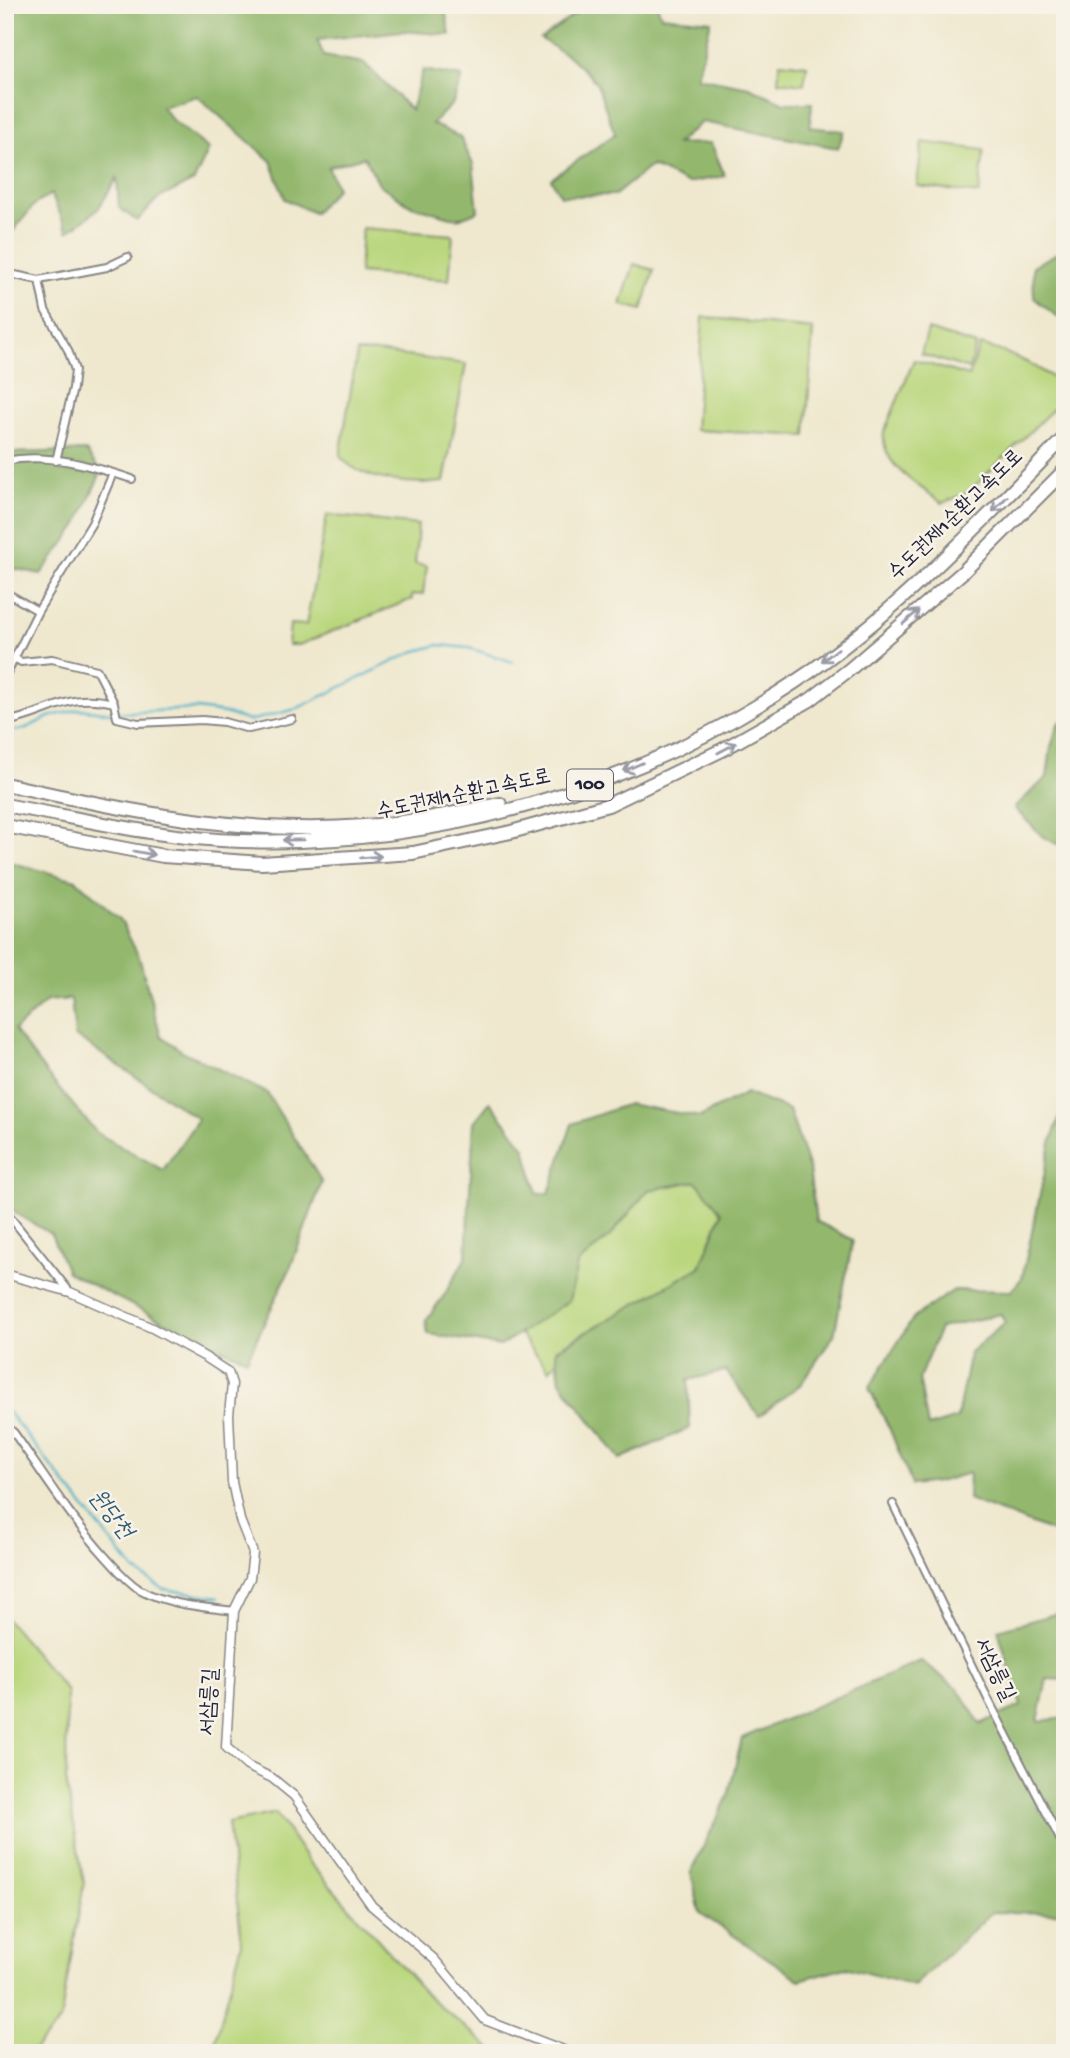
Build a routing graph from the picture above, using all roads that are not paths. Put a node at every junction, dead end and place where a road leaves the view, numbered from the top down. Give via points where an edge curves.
1 (1058, 5) edge
2 (1065, 7) edge
3 (128, 257) dead end
4 (5, 273) edge
5 (39, 280) junction
6 (1065, 437) edge
7 (5, 461) edge
8 (56, 461) junction
9 (1065, 470) edge
10 (113, 473) junction
11 (132, 479) dead end
12 (5, 592) edge
13 (38, 611) junction
14 (16, 659) junction
15 (5, 677) edge
16 (115, 705) junction
17 (292, 719) dead end
18 (5, 722) edge
19 (5, 776) edge
20 (600, 781) junction
21 (5, 784) edge
22 (5, 805) edge
23 (131, 811) junction
24 (5, 826) edge
25 (5, 833) edge
26 (112, 847) junction
27 (5, 1207) edge
28 (5, 1274) edge
29 (70, 1292) junction
30 (5, 1424) edge
31 (893, 1504) dead end
32 (234, 1611) junction
33 (1065, 1849) edge
34 (570, 2053) edge

1 - 2 main road
3 - 5 street via 107,267
4 - 5 street
5 - 8 street via 45,310 75,370
6 -> 20 highway, 수도권제1순환고속도로 / 100 via 948,555 797,681 712,732
7 - 8 street
8 - 10 street via 79,462
26 -> 9 highway, 수도권제1순환고속도로 / 100 via 163,856 262,863 363,858 463,844 608,805 723,750 810,700 964,571
10 - 11 street
10 - 13 street via 92,523
12 - 13 street
13 - 14 street
14 - 15 street
14 - 16 street via 52,659 97,670
16 - 17 street via 117,718 138,723 202,720 248,729
16 - 18 street via 93,698 76,699
19 - 23 highway
20 -> 22 highway, 수도권제1순환고속도로 / 100 via 530,805 410,832 313,839 240,841 165,833
20 - 23 highway via 460,813 363,826 295,828
21 - 23 highway
24 - 26 highway, 수도권제1순환고속도로 / 100
25 - 26 highway
27 - 29 street, 서삼릉길
28 - 29 street, 서삼릉길
29 - 32 street, 서삼릉길 via 152,1328 228,1373 232,1384 232,1482 253,1552 250,1578
30 - 32 street via 79,1526 139,1589 191,1605
31 - 33 street, 서삼릉길
32 - 34 street, 서삼릉길 via 226,1747 295,1796 372,1906 434,1959 485,2020

